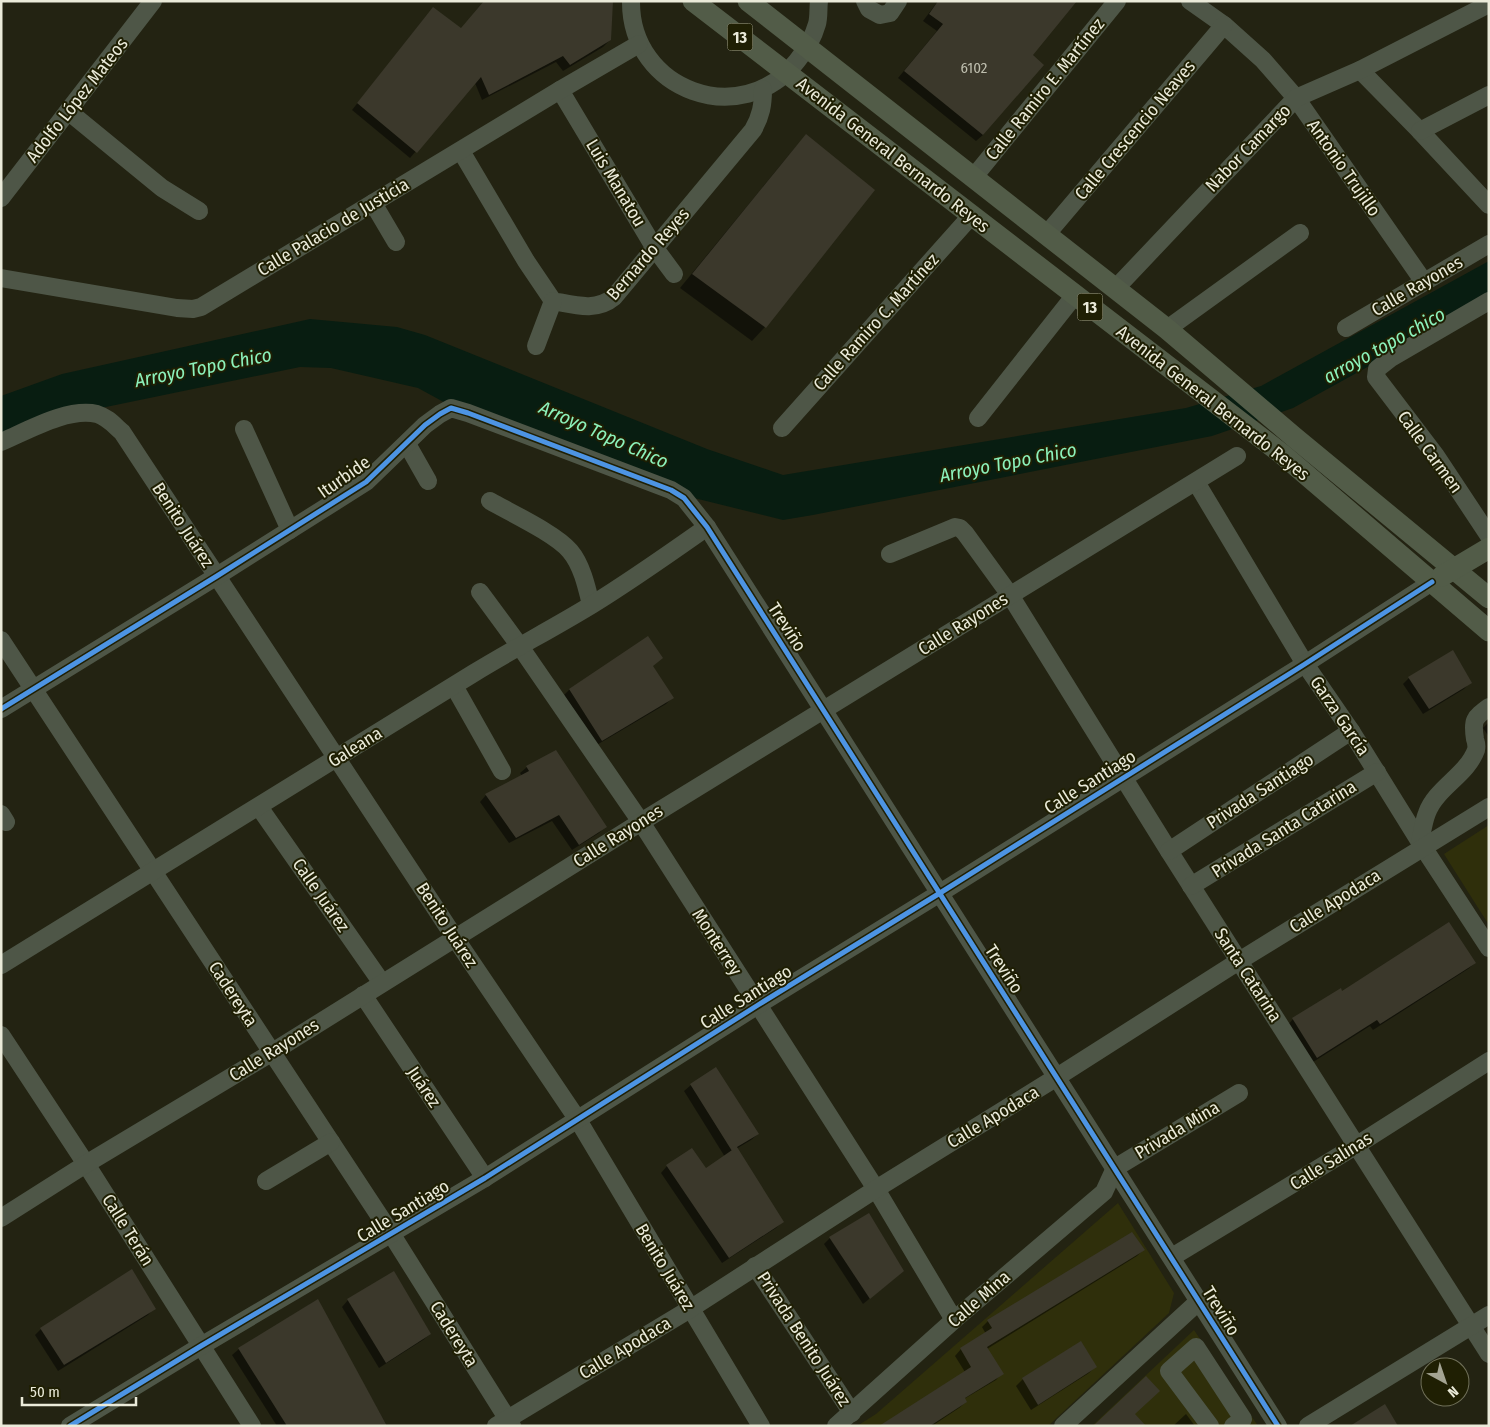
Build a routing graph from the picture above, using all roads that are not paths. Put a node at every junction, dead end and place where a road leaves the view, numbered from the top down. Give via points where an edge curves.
1 (153, 1) edge
2 (631, 1) edge
3 (693, 1) edge
4 (748, 1) edge
5 (819, 1) edge
6 (865, 1) edge
7 (898, 1) edge
8 (1117, 1) edge
9 (1190, 1) edge
10 (1489, 4) edge
11 (1224, 25) junction
12 (639, 44) junction
13 (808, 48) junction
14 (1360, 70) junction
15 (787, 74) junction
16 (763, 89) junction
17 (560, 90) junction
18 (1489, 95) edge
19 (1296, 98) junction
20 (68, 111) junction
21 (1420, 131) junction
22 (461, 151) junction
23 (972, 178) junction
24 (1, 198) edge
25 (373, 202) junction
26 (1489, 205) edge
27 (199, 211) dead end
28 (971, 216) junction
29 (1300, 233) dead end
30 (1046, 235) junction
31 (396, 242) dead end
32 (1489, 244) edge
33 (654, 247) junction
34 (674, 274) dead end
35 (1, 278) edge
36 (1424, 282) junction
37 (1115, 289) junction
38 (1074, 295) junction
39 (553, 301) junction
40 (1489, 301) edge
41 (1346, 328) dead end
42 (1167, 329) junction
43 (536, 346) dead end
44 (978, 418) dead end
45 (782, 428) dead end
46 (244, 430) dead end
47 (1, 442) edge
48 (407, 444) junction
49 (1237, 456) dead end
50 (428, 481) dead end
51 (1196, 482) junction
52 (490, 501) dead end
53 (707, 527) junction
54 (290, 530) junction
55 (1489, 536) edge
56 (1489, 548) edge
57 (890, 554) dead end
58 (1453, 569) junction
59 (217, 576) junction
60 (1432, 582) junction
61 (480, 592) dead end
62 (1010, 595) junction
63 (1489, 598) edge
64 (592, 605) junction
65 (1489, 631) edge
66 (1, 640) edge
67 (519, 645) junction
68 (1305, 664) junction
69 (454, 686) junction
70 (33, 689) junction
71 (1489, 707) edge
72 (1, 709) edge
73 (824, 710) junction
74 (1351, 731) junction
75 (337, 758) junction
76 (502, 771) dead end
77 (1377, 772) junction
78 (1123, 777) junction
79 (259, 807) junction
80 (1489, 807) edge
81 (640, 822) junction
82 (1421, 845) junction
83 (1169, 851) junction
84 (152, 870) junction
85 (1191, 886) junction
86 (940, 893) junction
87 (455, 938) junction
88 (1489, 948) edge
89 (1239, 961) junction
90 (1, 965) edge
91 (382, 983) junction
92 (363, 995) junction
93 (758, 1005) junction
94 (1, 1035) edge
95 (271, 1053) junction
96 (1489, 1061) edge
97 (1057, 1078) junction
98 (1239, 1093) dead end
99 (578, 1120) junction
100 (331, 1142) junction
101 (1357, 1145) junction
102 (86, 1164) junction
103 (1115, 1168) junction
104 (485, 1178) junction
105 (266, 1181) dead end
106 (876, 1189) junction
107 (1, 1218) edge
108 (392, 1234) junction
109 (1172, 1257) junction
110 (755, 1266) junction
111 (1199, 1301) junction
112 (690, 1309) junction
113 (1489, 1315) edge
114 (954, 1320) junction
115 (1471, 1326) junction
116 (201, 1346) junction
117 (1489, 1354) edge
118 (852, 1413) junction
119 (505, 1424) edge
120 (70, 1426) edge
121 (252, 1426) edge
122 (761, 1426) edge
123 (836, 1426) edge
124 (1063, 1426) edge
125 (1210, 1426) edge
126 (1233, 1426) edge
127 (1278, 1426) edge
128 (1308, 1426) edge

1 - 20 street, Adolfo López Mateos
2 - 12 street, Avenida General Bernardo Reyes via 631,17
3 - 15 main road, Avenida General Bernardo Reyes / 13
4 - 13 main road, Avenida General Bernardo Reyes / 13
5 - 13 street, Avenida General Bernardo Reyes via 817,24
6 - 7 street via 869,9 880,15 890,13
8 - 23 street, Calle Ramiro E. Martínez
9 - 11 street, Antonio Trujillo
10 - 14 street, Nabor Camargo
11 - 19 street, Antonio Trujillo via 1263,60
11 - 30 street, Calle Crescencio Neaves
12 - 16 street, Avenida General Bernardo Reyes via 656,68 678,86 706,96 735,97
12 - 17 street, Calle Palacio de Justicia
13 - 15 street, Avenida General Bernardo Reyes
13 - 23 main road, Avenida General Bernardo Reyes / 13
14 - 19 street, Nabor Camargo
14 - 21 street
15 - 16 street, Avenida General Bernardo Reyes
15 - 28 main road, Avenida General Bernardo Reyes / 13
16 - 33 street, Bernardo Reyes via 763,106 752,130
17 - 22 street, Calle Palacio de Justicia
17 - 33 street, Luis Manatou
18 - 21 street
19 - 36 street, Antonio Trujillo
19 - 37 street, Nabor Camargo
20 - 24 street, Adolfo López Mateos
20 - 27 street via 162,188
21 - 26 street
22 - 25 street, Calle Palacio de Justicia
22 - 39 street
23 - 30 main road, Avenida General Bernardo Reyes / 13
25 - 31 street
25 - 35 street, Calle Palacio de Justicia via 193,309
28 - 38 main road, Avenida General Bernardo Reyes / 13
28 - 45 street, Calle Ramiro C. Martínez
29 - 42 street
30 - 37 main road, Avenida General Bernardo Reyes / 13
32 - 36 street, Calle Rayones
33 - 34 street, Luis Manatou
33 - 39 street, Bernardo Reyes via 607,303 593,307
36 - 41 street, Calle Rayones
37 - 42 main road, Avenida General Bernardo Reyes / 13
38 - 44 street
38 - 60 main road, Avenida General Bernardo Reyes / 13 via 1282,454
39 - 43 street
40 - 55 street, Calle Carmen via 1391,358 1377,368 1376,377 1436,456
42 - 58 main road, Avenida General Bernardo Reyes / 13
46 - 54 street
47 - 59 street, Benito Juárez via 72,414 85,412 110,421 122,432
48 - 50 street
48 - 53 street, Iturbide via 425,425 451,408 671,490 684,498
48 - 54 street, Iturbide via 366,482
49 - 51 street, Calle Rayones
51 - 62 street, Calle Rayones
51 - 68 street, Garza García
52 - 64 street via 554,538 570,551 585,580
53 - 64 street, Galeana
53 - 73 street, Treviño
54 - 59 street, Iturbide
56 - 58 main road, Calle Santiago
57 - 62 street, Santa Catarina via 955,527 960,528
58 - 60 main road, Calle Santiago
58 - 63 main road, Avenida General Bernardo Reyes / 13
59 - 70 street, Iturbide
59 - 75 street, Benito Juárez
60 - 65 main road, Avenida General Bernardo Reyes / 13
60 - 68 street, Calle Santiago
61 - 67 street, Monterrey
62 - 73 street, Calle Rayones
62 - 78 street, Santa Catarina
64 - 67 street, Galeana
66 - 70 street, Cadereyta
67 - 69 street, Galeana
67 - 81 street, Monterrey
68 - 74 street, Garza García
68 - 78 street, Calle Santiago
69 - 75 street, Galeana
69 - 76 street
70 - 72 street, Iturbide
70 - 84 street, Cadereyta
71 - 82 street via 1474,722 1477,748 1427,813
73 - 81 street, Calle Rayones
73 - 86 street, Treviño
74 - 77 street, Garza García
74 - 83 street, Privada Santiago
75 - 79 street, Galeana
75 - 87 street, Benito Juárez
77 - 82 street, Garza García
77 - 85 street, Privada Santa Catarina
78 - 83 street, Santa Catarina
78 - 86 street, Calle Santiago
79 - 84 street, Galeana
79 - 91 street, Calle Juárez
80 - 82 street, Calle Apodaca
81 - 87 street, Calle Rayones
81 - 93 street, Monterrey
82 - 88 street, Garza García
82 - 89 street, Calle Apodaca
83 - 85 street, Santa Catarina
84 - 90 street, Galeana
84 - 95 street, Cadereyta
85 - 89 street, Santa Catarina
86 - 93 street, Calle Santiago
86 - 97 street, Treviño
87 - 91 street, Calle Rayones
87 - 99 street, Benito Juárez
89 - 97 street, Calle Apodaca
89 - 101 street, Santa Catarina
91 - 92 street, Calle Rayones
92 - 95 street, Calle Rayones
92 - 104 street, Juárez
93 - 99 street, Calle Santiago
93 - 106 street, Monterrey
94 - 102 street, Calle Terán
95 - 100 street, Cadereyta
95 - 102 street, Calle Rayones
96 - 101 street, Calle Salinas
97 - 103 street, Treviño
97 - 106 street, Calle Apodaca
98 - 103 street, Privada Mina
99 - 104 street, Calle Santiago
99 - 112 street, Benito Juárez
100 - 105 street
100 - 108 street, Cadereyta
101 - 109 street, Calle Salinas
101 - 115 street, Santa Catarina
102 - 107 street, Calle Rayones
102 - 116 street, Calle Terán
103 - 109 street, Treviño
103 - 114 street, Calle Mina via 1104,1192
104 - 108 street, Calle Santiago
106 - 110 street, Calle Apodaca
106 - 114 street, Monterrey
108 - 116 street, Calle Santiago
108 - 119 street, Cadereyta
109 - 111 street, Treviño
110 - 112 street, Calle Apodaca
110 - 118 street, Privada Benito Juárez
111 - 124 street
111 - 127 street, Treviño
112 - 119 street, Calle Apodaca
112 - 122 street, Benito Juárez
113 - 115 street
114 - 118 street, Calle Mina
115 - 117 street, Santa Catarina
115 - 128 street
116 - 120 street, Calle Santiago
116 - 121 street, Calle Terán
118 - 123 street, Calle Mina
125 - 126 street via 1169,1371 1196,1347 1243,1419

